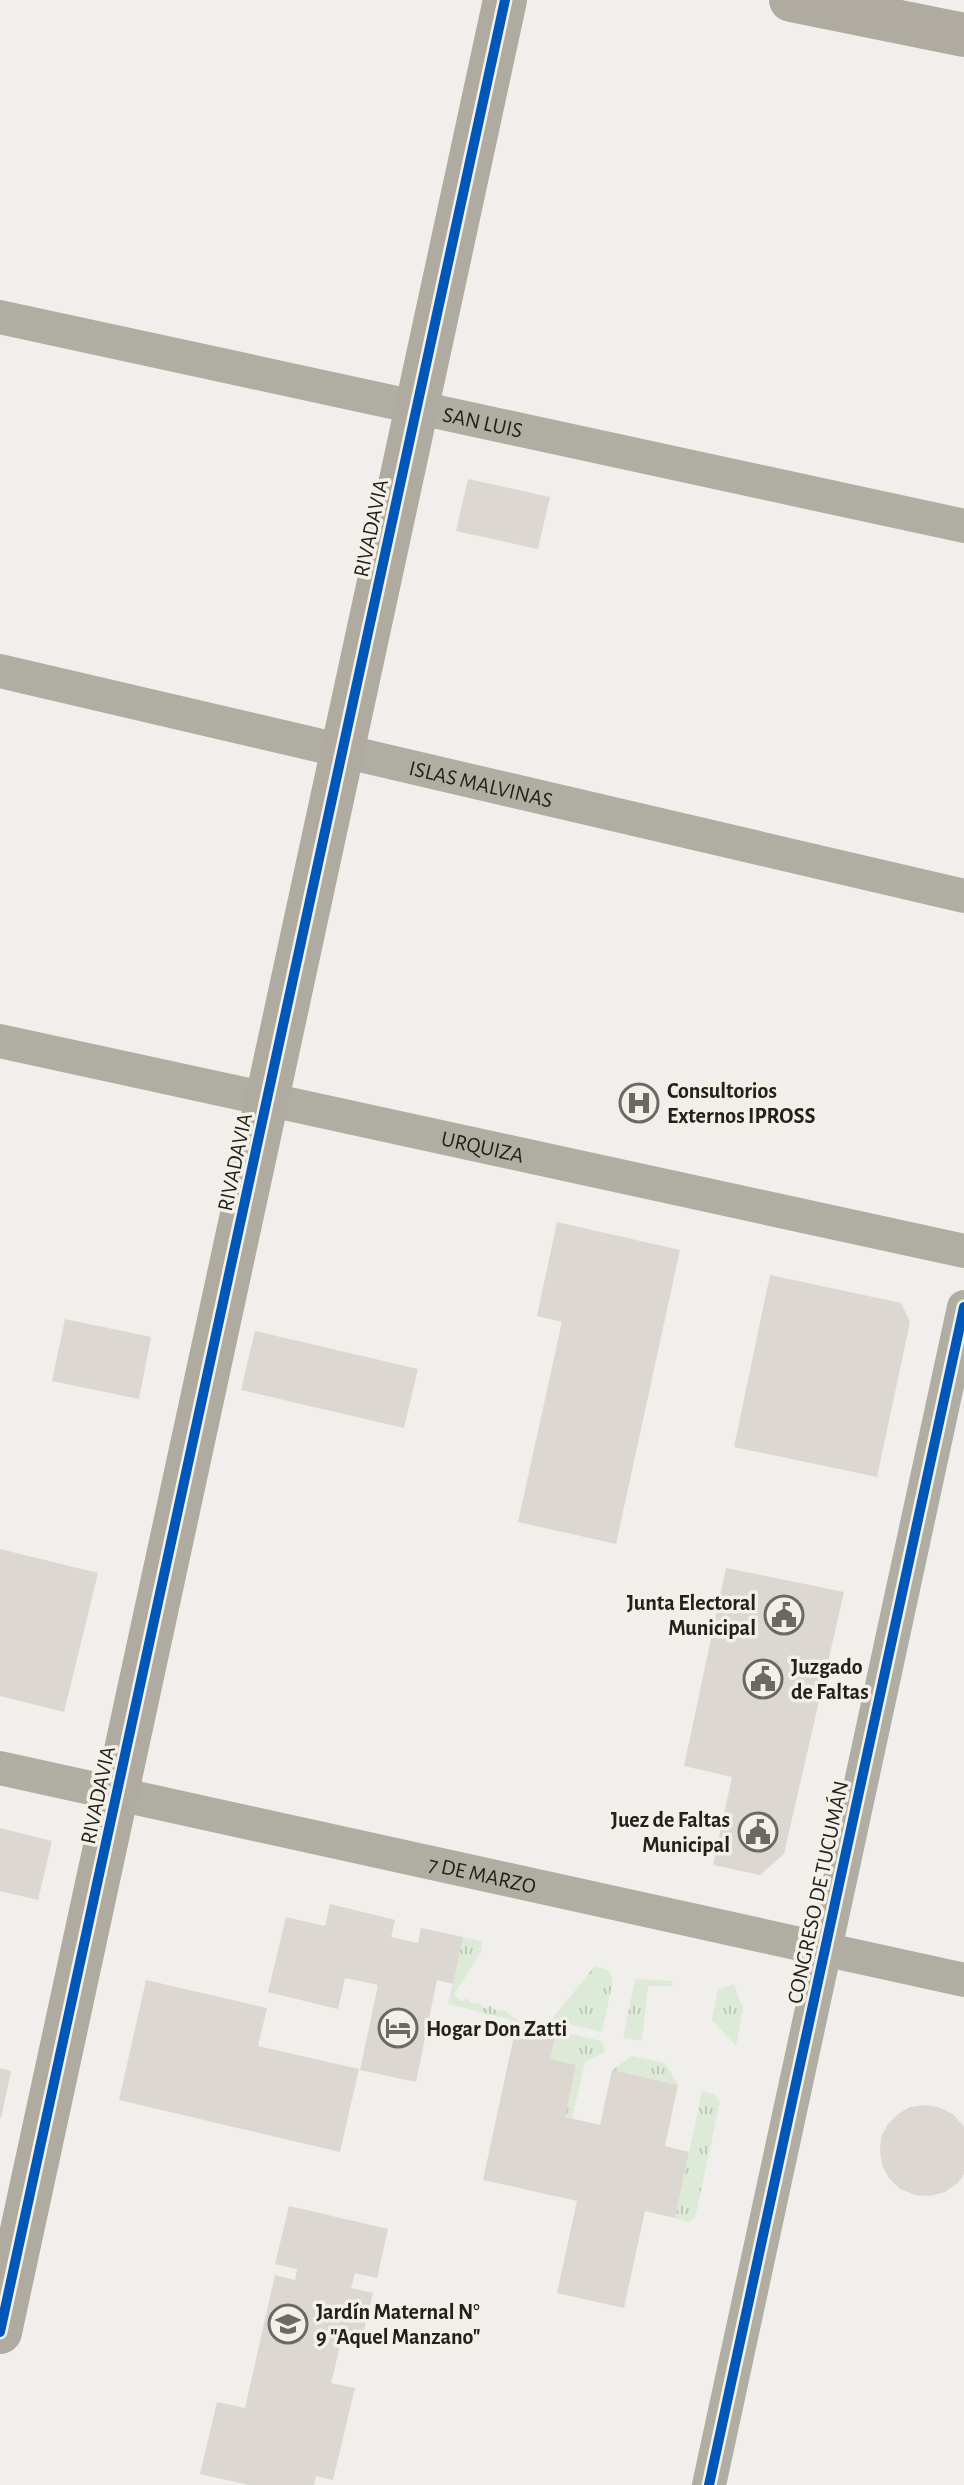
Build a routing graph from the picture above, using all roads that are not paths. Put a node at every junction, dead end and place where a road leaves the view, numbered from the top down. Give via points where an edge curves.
1 (505, 0) edge
2 (791, 0) edge
3 (964, 35) edge
4 (0, 317) edge
5 (416, 407) junction
6 (964, 526) edge
7 (0, 671) edge
8 (342, 751) junction
9 (964, 896) edge
10 (0, 1041) edge
11 (267, 1099) junction
12 (964, 1251) edge
13 (964, 1307) edge
14 (0, 1768) edge
15 (118, 1793) junction
16 (825, 1950) junction
17 (964, 1980) edge
18 (0, 2332) edge
19 (709, 2485) edge

1 - 5 main road, RIVADAVIA
2 - 3 main road
4 - 5 street, SAN LUIS
5 - 6 street, SAN LUIS
5 - 8 main road, RIVADAVIA
7 - 8 street, ISLAS MALVINAS
8 - 9 street, ISLAS MALVINAS
8 - 11 main road, RIVADAVIA
10 - 11 street, URQUIZA
11 - 12 street, URQUIZA
11 - 15 main road, RIVADAVIA
13 - 16 street, CONGRESO DE TUCUMÁN
14 - 15 street, 7 DE MARZO
15 - 16 street, 7 DE MARZO
15 - 18 main road, RIVADAVIA
16 - 17 street, 7 DE MARZO
16 - 19 street, CONGRESO DE TUCUMÁN

